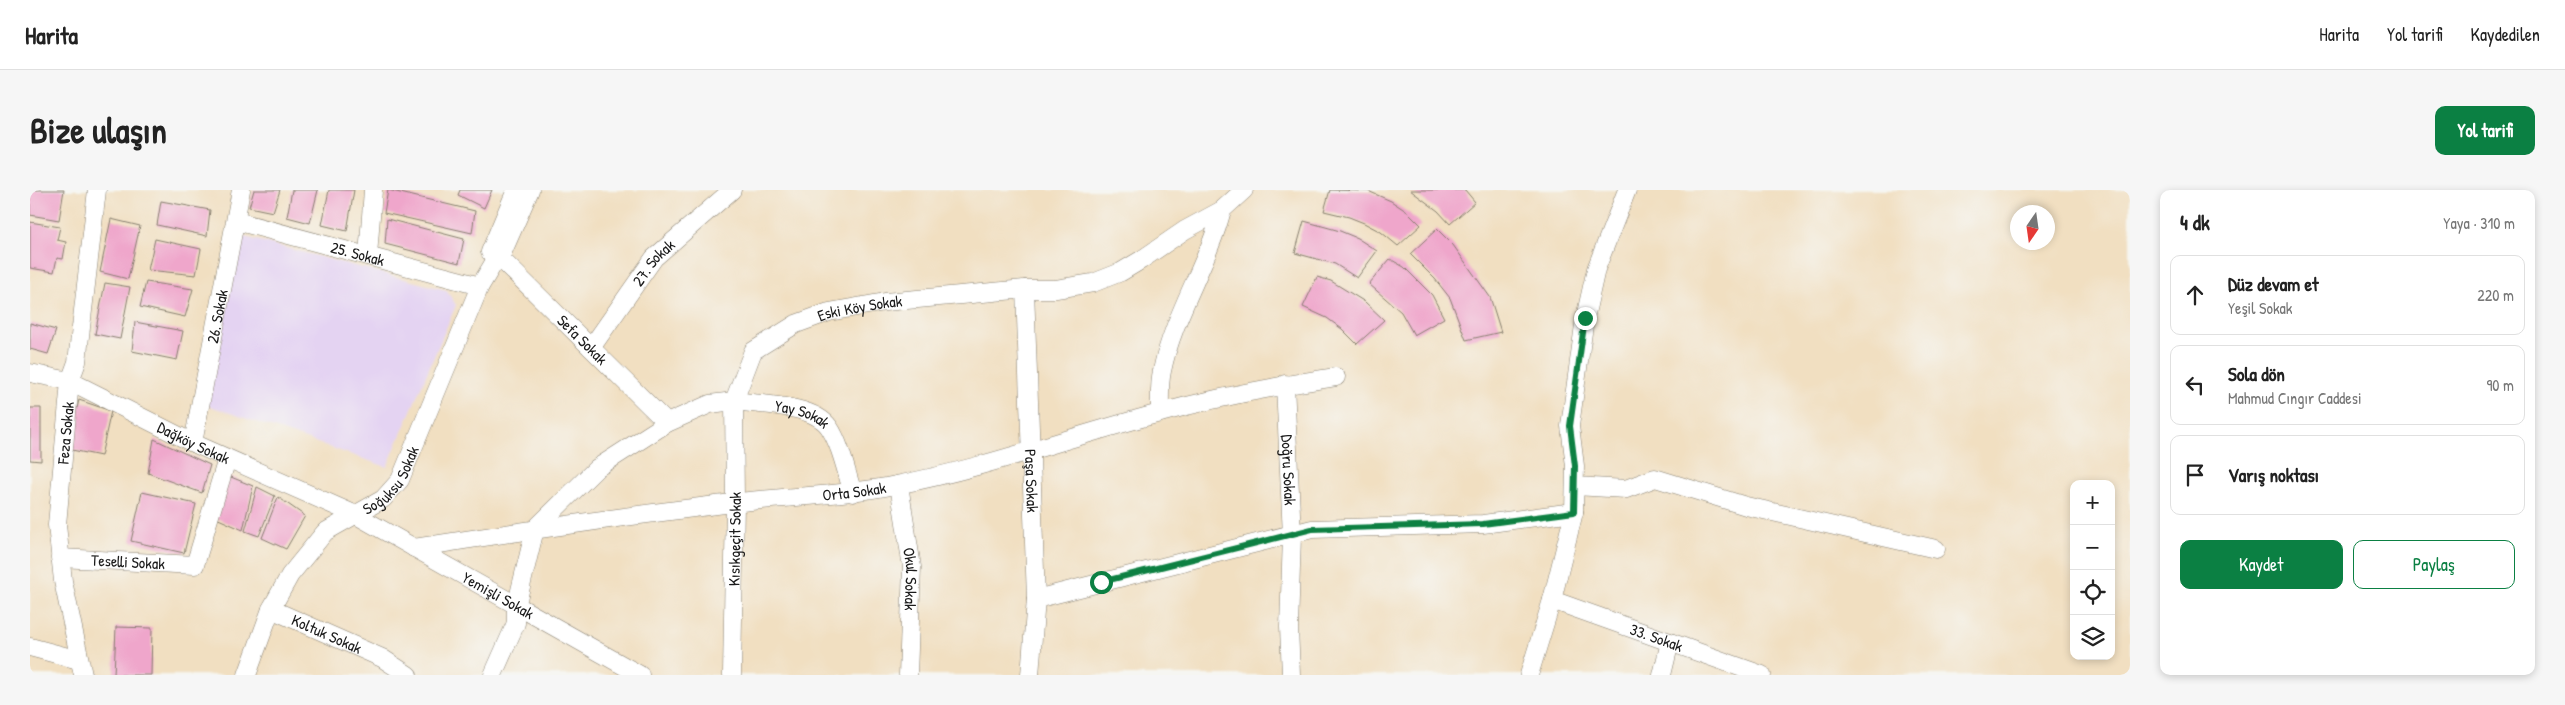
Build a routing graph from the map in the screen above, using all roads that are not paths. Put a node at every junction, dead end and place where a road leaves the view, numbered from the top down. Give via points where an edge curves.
1 (97, 190) edge
2 (241, 190) edge
3 (373, 190) edge
4 (516, 190) edge
5 (530, 190) edge
6 (732, 190) edge
7 (1244, 190) edge
8 (1627, 190) edge
9 (1222, 210) junction
10 (236, 221) junction
11 (368, 256) junction
12 (498, 256) junction
13 (480, 286) junction
14 (1025, 288) junction
15 (591, 348) junction
16 (30, 373) edge
17 (1336, 377) dead end
18 (70, 382) junction
19 (1285, 384) junction
20 (734, 402) junction
21 (1160, 412) junction
22 (667, 423) junction
23 (193, 444) junction
24 (1032, 451) junction
25 (227, 458) junction
26 (899, 485) junction
27 (1575, 486) junction
28 (854, 493) junction
29 (735, 502) junction
30 (1574, 512) junction
31 (356, 515) junction
32 (535, 529) junction
33 (1292, 536) junction
34 (414, 548) junction
35 (1936, 549) dead end
36 (60, 558) junction
37 (1036, 599) junction
38 (1552, 600) junction
39 (516, 607) junction
40 (270, 609) junction
41 (1670, 642) junction
42 (30, 647) edge
43 (81, 668) edge
44 (248, 675) edge
45 (408, 675) edge
46 (494, 675) edge
47 (640, 675) edge
48 (732, 675) edge
49 (908, 675) edge
50 (1030, 675) edge
51 (1291, 675) edge
52 (1529, 675) edge
53 (1662, 675) edge
54 (1762, 675) edge

1 - 18 street, Feza Sokak via 77,362
2 - 10 street, 26. Sokak
3 - 11 street
4 - 12 street via 490,252
5 - 12 street, Soğuksu Sokak via 501,256
6 - 15 street, 27. Sokak via 654,258
7 - 9 street, Eski Köy Sokak
8 - 27 street via 1596,269 1585,318 1570,426
9 - 14 street, Eski Köy Sokak via 1120,272 1093,283
9 - 21 street via 1216,235 1168,350 1162,371
10 - 11 street, 25. Sokak
10 - 23 street, 26. Sokak
11 - 13 street, 25. Sokak
12 - 13 street, Soğuksu Sokak
12 - 15 street, Sefa Sokak
13 - 31 street, Soğuksu Sokak via 400,480 383,499
14 - 20 street, Eski Köy Sokak via 885,302 829,312 796,324 753,350
14 - 24 street, Paşa Sokak
15 - 22 street, Sefa Sokak
16 - 18 street, Dağköy Sokak
17 - 19 street, Orta Sokak
18 - 23 street, Dağköy Sokak
18 - 36 street, Feza Sokak via 56,525
19 - 21 street, Orta Sokak
19 - 33 street, Doğru Sokak
20 - 22 street via 710,404
20 - 28 street, Yay Sokak via 802,410 818,417 829,427
20 - 29 street, Kısıkgeçit Sokak
21 - 24 street, Orta Sokak
22 - 32 street via 597,468
23 - 25 street, Dağköy Sokak
24 - 26 street, Orta Sokak
24 - 37 street, Paşa Sokak
25 - 31 street, Dağköy Sokak
25 - 36 street, Teselli Sokak via 195,565
26 - 28 street, Orta Sokak
26 - 49 street, Okul Sokak via 912,567
27 - 30 street
27 - 35 street via 1626,489 1655,478 1746,506
28 - 29 street, Orta Sokak
29 - 32 street, Orta Sokak
29 - 48 street, Kısıkgeçit Sokak
30 - 33 street via 1483,524 1312,529
30 - 38 street
31 - 34 street, Yemişli Sokak
31 - 40 street, Soğuksu Sokak via 325,532 290,575
32 - 34 street, Orta Sokak
32 - 39 street
33 - 37 street
33 - 51 street, Doğru Sokak
34 - 39 street, Yemişli Sokak
36 - 43 street, Feza Sokak
37 - 50 street, Paşa Sokak
38 - 41 street, 33. Sokak
38 - 52 street
39 - 46 street via 516,623
39 - 47 street, Yemişli Sokak
40 - 44 street, Soğuksu Sokak
40 - 45 street, Koltuk Sokak via 382,658
41 - 53 street
41 - 54 street, 33. Sokak
42 - 43 street

